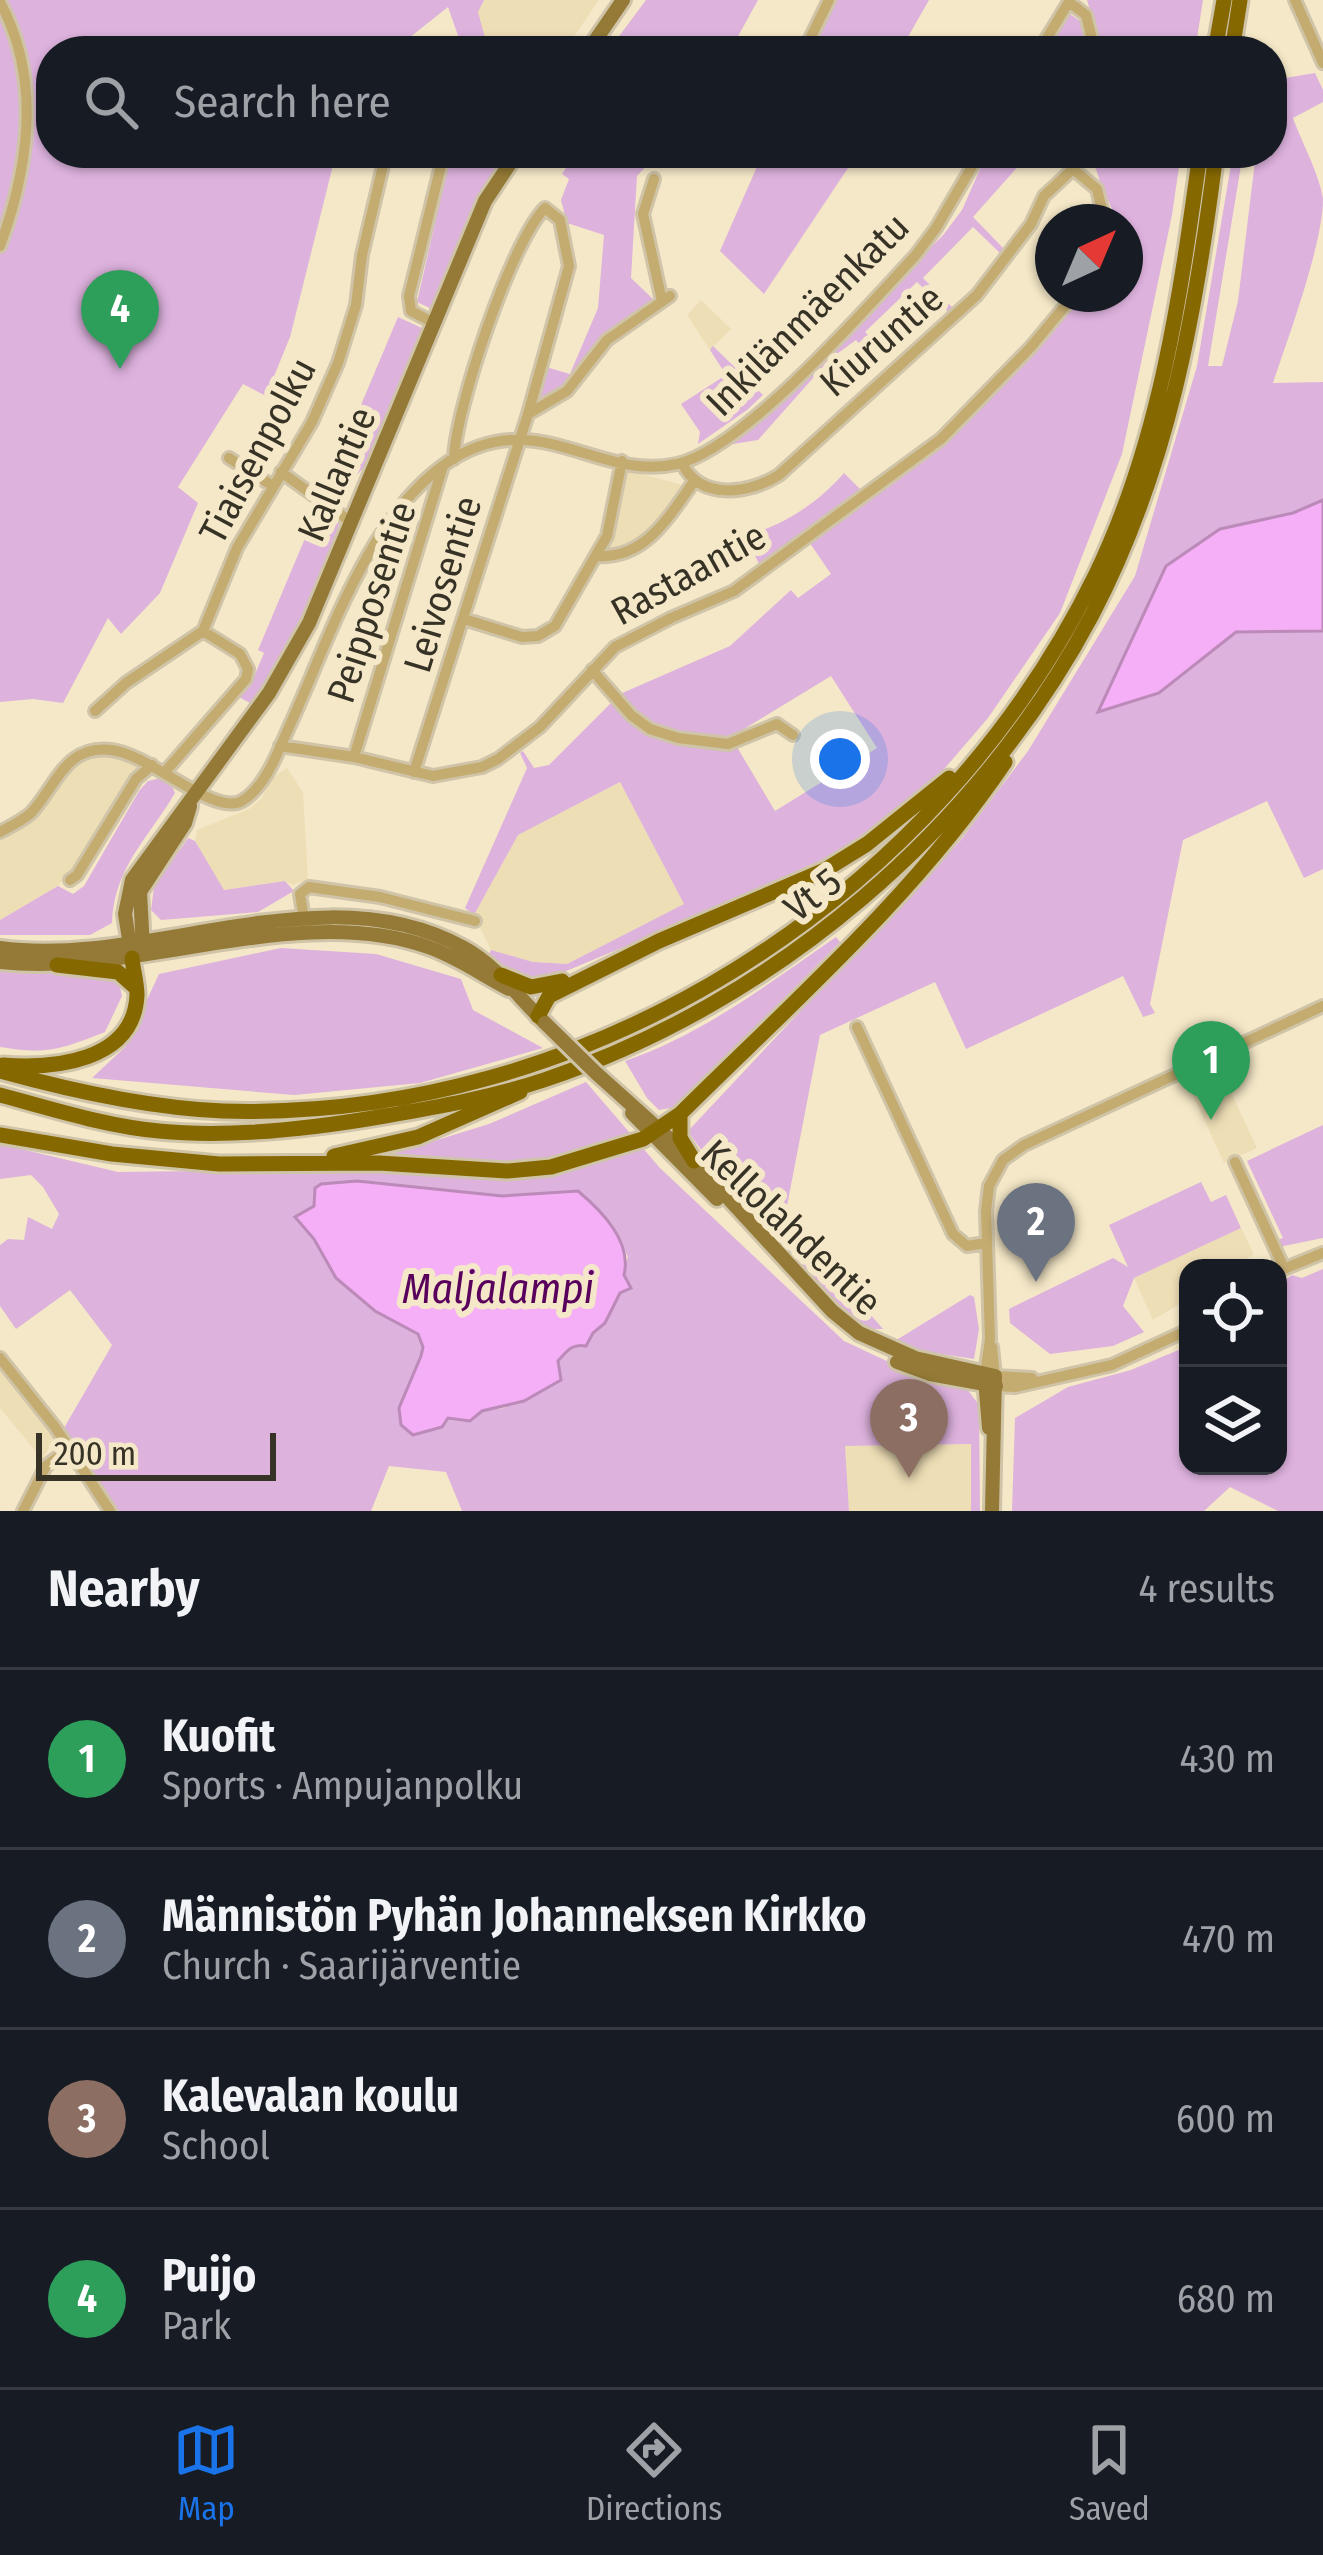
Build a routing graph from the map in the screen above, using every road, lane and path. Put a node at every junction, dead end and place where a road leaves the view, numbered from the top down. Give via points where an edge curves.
1 (623, 0) edge
2 (829, 0) edge
3 (1224, 0) edge
4 (1240, 0) edge
5 (1295, 0) edge
6 (1070, 1) edge
7 (0, 2) edge
8 (598, 36) edge
9 (811, 36) edge
10 (1048, 36) edge
11 (1091, 36) edge
12 (1218, 36) edge
13 (1234, 36) edge
14 (1323, 63) edge
15 (383, 168) edge
16 (440, 168) edge
17 (507, 168) edge
18 (971, 168) edge
19 (1198, 168) edge
20 (1214, 168) edge
21 (1073, 169) joint
22 (654, 179) dead end
23 (1101, 204) edge
24 (550, 211) joint
25 (0, 246) edge
26 (1060, 312) edge
27 (434, 323) junction
28 (528, 414) junction
29 (518, 439) junction
30 (230, 458) dead end
31 (622, 461) junction
32 (448, 462) junction
33 (682, 463) junction
34 (281, 472) junction
35 (695, 480) junction
36 (272, 486) junction
37 (351, 522) junction
38 (598, 556) junction
39 (464, 619) junction
40 (203, 631) junction
41 (592, 670) junction
42 (95, 711) dead end
43 (998, 729) junction
44 (793, 735) dead end
45 (1015, 737) junction
46 (280, 746) junction
47 (354, 757) junction
48 (152, 765) junction
49 (165, 772) junction
50 (414, 772) junction
51 (194, 800) junction
52 (0, 832) edge
53 (70, 880) dead end
54 (476, 921) dead end
55 (305, 925) junction
56 (659, 941) junction
57 (0, 947) edge
58 (136, 950) junction
59 (0, 962) edge
60 (56, 965) junction
61 (501, 975) junction
62 (136, 988) junction
63 (513, 992) junction
64 (1323, 1006) edge
65 (542, 1020) junction
66 (857, 1027) dead end
67 (0, 1068) edge
68 (542, 1080) junction
69 (0, 1094) edge
70 (680, 1114) junction
71 (0, 1125) edge
72 (655, 1132) junction
73 (0, 1135) edge
74 (112, 1154) junction
75 (694, 1161) junction
76 (302, 1162) junction
77 (1235, 1162) dead end
78 (986, 1243) junction
79 (1323, 1253) edge
80 (1276, 1259) edge
81 (1287, 1268) edge
82 (1179, 1335) edge
83 (0, 1358) edge
84 (956, 1380) junction
85 (990, 1380) junction
86 (986, 1408) junction
87 (993, 1439) junction
88 (70, 1448) junction
89 (23, 1511) edge
90 (110, 1511) edge
91 (992, 1511) edge

1 - 8 main road
2 - 9 street
3 - 12 highway
4 - 13 highway
5 - 14 street
6 - 10 street
6 - 11 street via 1086,15
7 - 25 street via 28,91 24,170
15 - 34 street, Tiaisenpolku via 348,333
16 - 27 street via 410,296 411,311
17 - 27 main road, Kallantie
18 - 33 street, Inkilänmäenkatu via 896,277 758,415
19 - 43 highway, Vt 5 via 1164,381 1126,505 1074,612
20 - 45 highway, Vt 5 via 1195,308 1156,462 1092,614
21 - 23 street via 1097,189
21 - 35 street, Kiuruntie via 1044,196 977,295 779,475 734,490
22 - 28 street via 643,214 666,298 607,340 567,392
24 - 28 street, Leivosentie via 562,226 569,266
24 - 32 street, Peipposentie via 533,222 510,263
26 - 41 street, Rastaantie via 941,439 734,591 632,637
27 - 37 main road, Kallantie
28 - 29 street, Leivosentie
29 - 31 street
29 - 32 street
29 - 39 street, Leivosentie
30 - 36 street
31 - 33 street
31 - 38 street
32 - 46 street via 382,531
32 - 47 street, Peipposentie
33 - 35 street
34 - 36 street, Tiaisenpolku
34 - 37 street
35 - 38 street via 639,549
36 - 40 street, Tiaisenpolku
37 - 51 main road, Kallantie via 269,693
38 - 39 street via 544,633 522,637
39 - 50 street, Leivosentie
40 - 42 street
40 - 49 street via 244,658 248,674
41 - 44 street via 656,731 728,743 777,724
41 - 50 street, Rastaantie via 498,759 440,776
43 - 56 highway via 938,790 867,844
43 - 67 highway, Vt 5 via 890,852 804,924 634,1025 541,1062 408,1096 244,1110 149,1103
45 - 68 highway, Vt 5 via 901,864 806,941 715,1002
45 - 70 highway via 939,853
46 - 47 street, Rastaantie
46 - 51 street via 243,800
47 - 50 street, Rastaantie
48 - 49 street
48 - 52 street via 107,749 79,755 31,812
48 - 53 street
49 - 51 street
51 - 58 main road, Kallantie via 140,892
54 - 55 street via 309,887 300,894
55 - 58 main road, Kellolahdentie
55 - 61 main road, Kellolahdentie via 366,918 409,926 464,947
55 - 63 main road, Kellolahdentie via 427,946
56 - 61 highway via 549,986
56 - 65 highway via 548,996
57 - 58 main road, Kellolahdentie
58 - 60 main road, Kellolahdentie
58 - 62 highway
59 - 60 main road, Kellolahdentie
60 - 62 highway via 118,972
61 - 63 main road, Kellolahdentie
62 - 67 highway via 131,1018 96,1054
63 - 65 main road, Kellolahdentie
64 - 78 street via 1024,1145 1003,1160 989,1186
65 - 72 main road, Kellolahdentie, bridge
66 - 78 street via 953,1234 968,1246
68 - 69 highway, Vt 5 via 444,1106 288,1129 132,1128
68 - 76 highway via 418,1136
70 - 72 highway
70 - 75 highway via 680,1138
71 - 74 highway
72 - 75 main road, Kellolahdentie
72 - 76 highway via 551,1167 507,1171
72 - 84 main road, Kellolahdentie via 836,1324 891,1360
73 - 74 highway
74 - 76 highway
75 - 85 main road, Kellolahdentie via 859,1333 893,1352
77 - 80 street
78 - 85 street
79 - 81 street
82 - 85 street, Kellolahdentie via 1112,1365 1015,1387
83 - 88 street
84 - 85 main road, Kellolahdentie
84 - 86 main road
85 - 86 main road
85 - 87 main road
86 - 87 main road
87 - 91 main road
88 - 89 street via 46,1466
88 - 90 street

